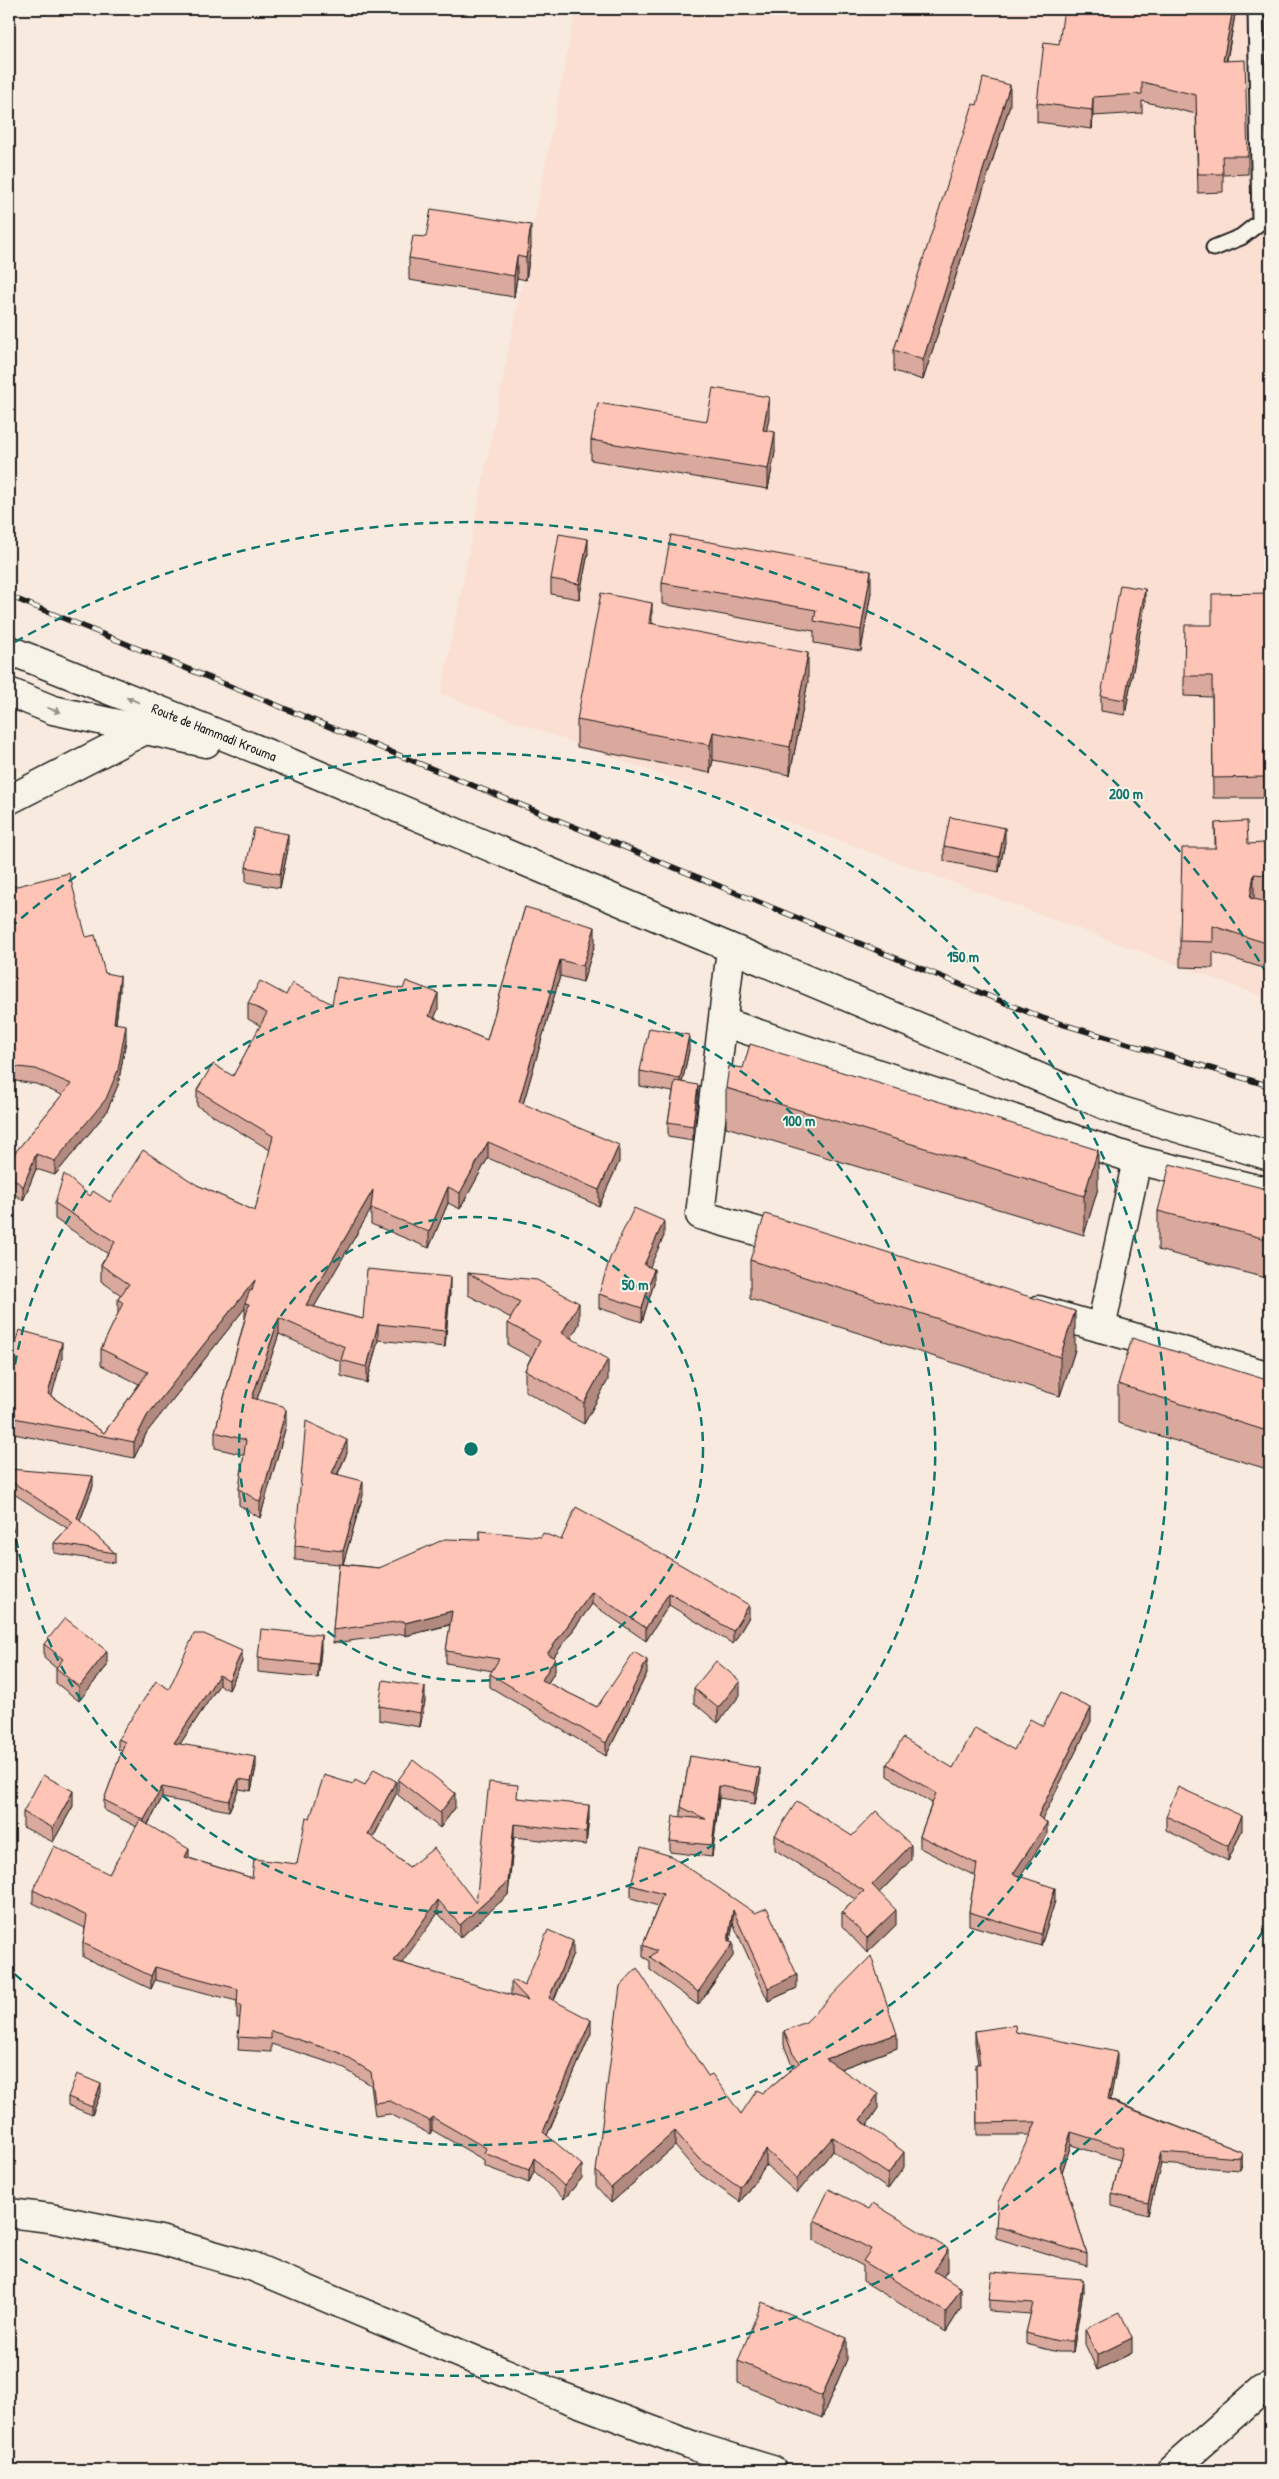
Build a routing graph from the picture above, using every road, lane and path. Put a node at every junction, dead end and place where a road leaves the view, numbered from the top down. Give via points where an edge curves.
1 (1256, 9) edge
2 (1214, 248) dead end
3 (9, 650) edge
4 (9, 692) edge
5 (145, 730) junction
6 (276, 757) junction
7 (9, 800) edge
8 (731, 949) junction
9 (723, 1022) junction
10 (1270, 1156) edge
11 (1137, 1160) junction
12 (1270, 1192) edge
13 (815, 1247) edge
14 (1015, 1304) edge
15 (1101, 1328) junction
16 (1270, 1376) edge
17 (9, 2213) edge
18 (1270, 2386) edge
19 (772, 2470) edge
20 (1170, 2470) edge

1 - 2 lane via 1260,222 1242,237
6 -> 3 street, Route de Hammadi Krouma
4 -> 5 street, Route de Hammadi Krouma via 53,710
5 - 6 street, Route de Hammadi Krouma
5 - 7 street
6 - 8 street
8 - 9 street
8 - 10 street via 1112,1108
9 - 11 street
9 - 13 street via 700,1215
11 - 12 street
11 - 15 street
14 - 15 street
15 - 16 street
17 - 19 street via 160,2240 251,2266 558,2395 698,2448
18 - 20 street

